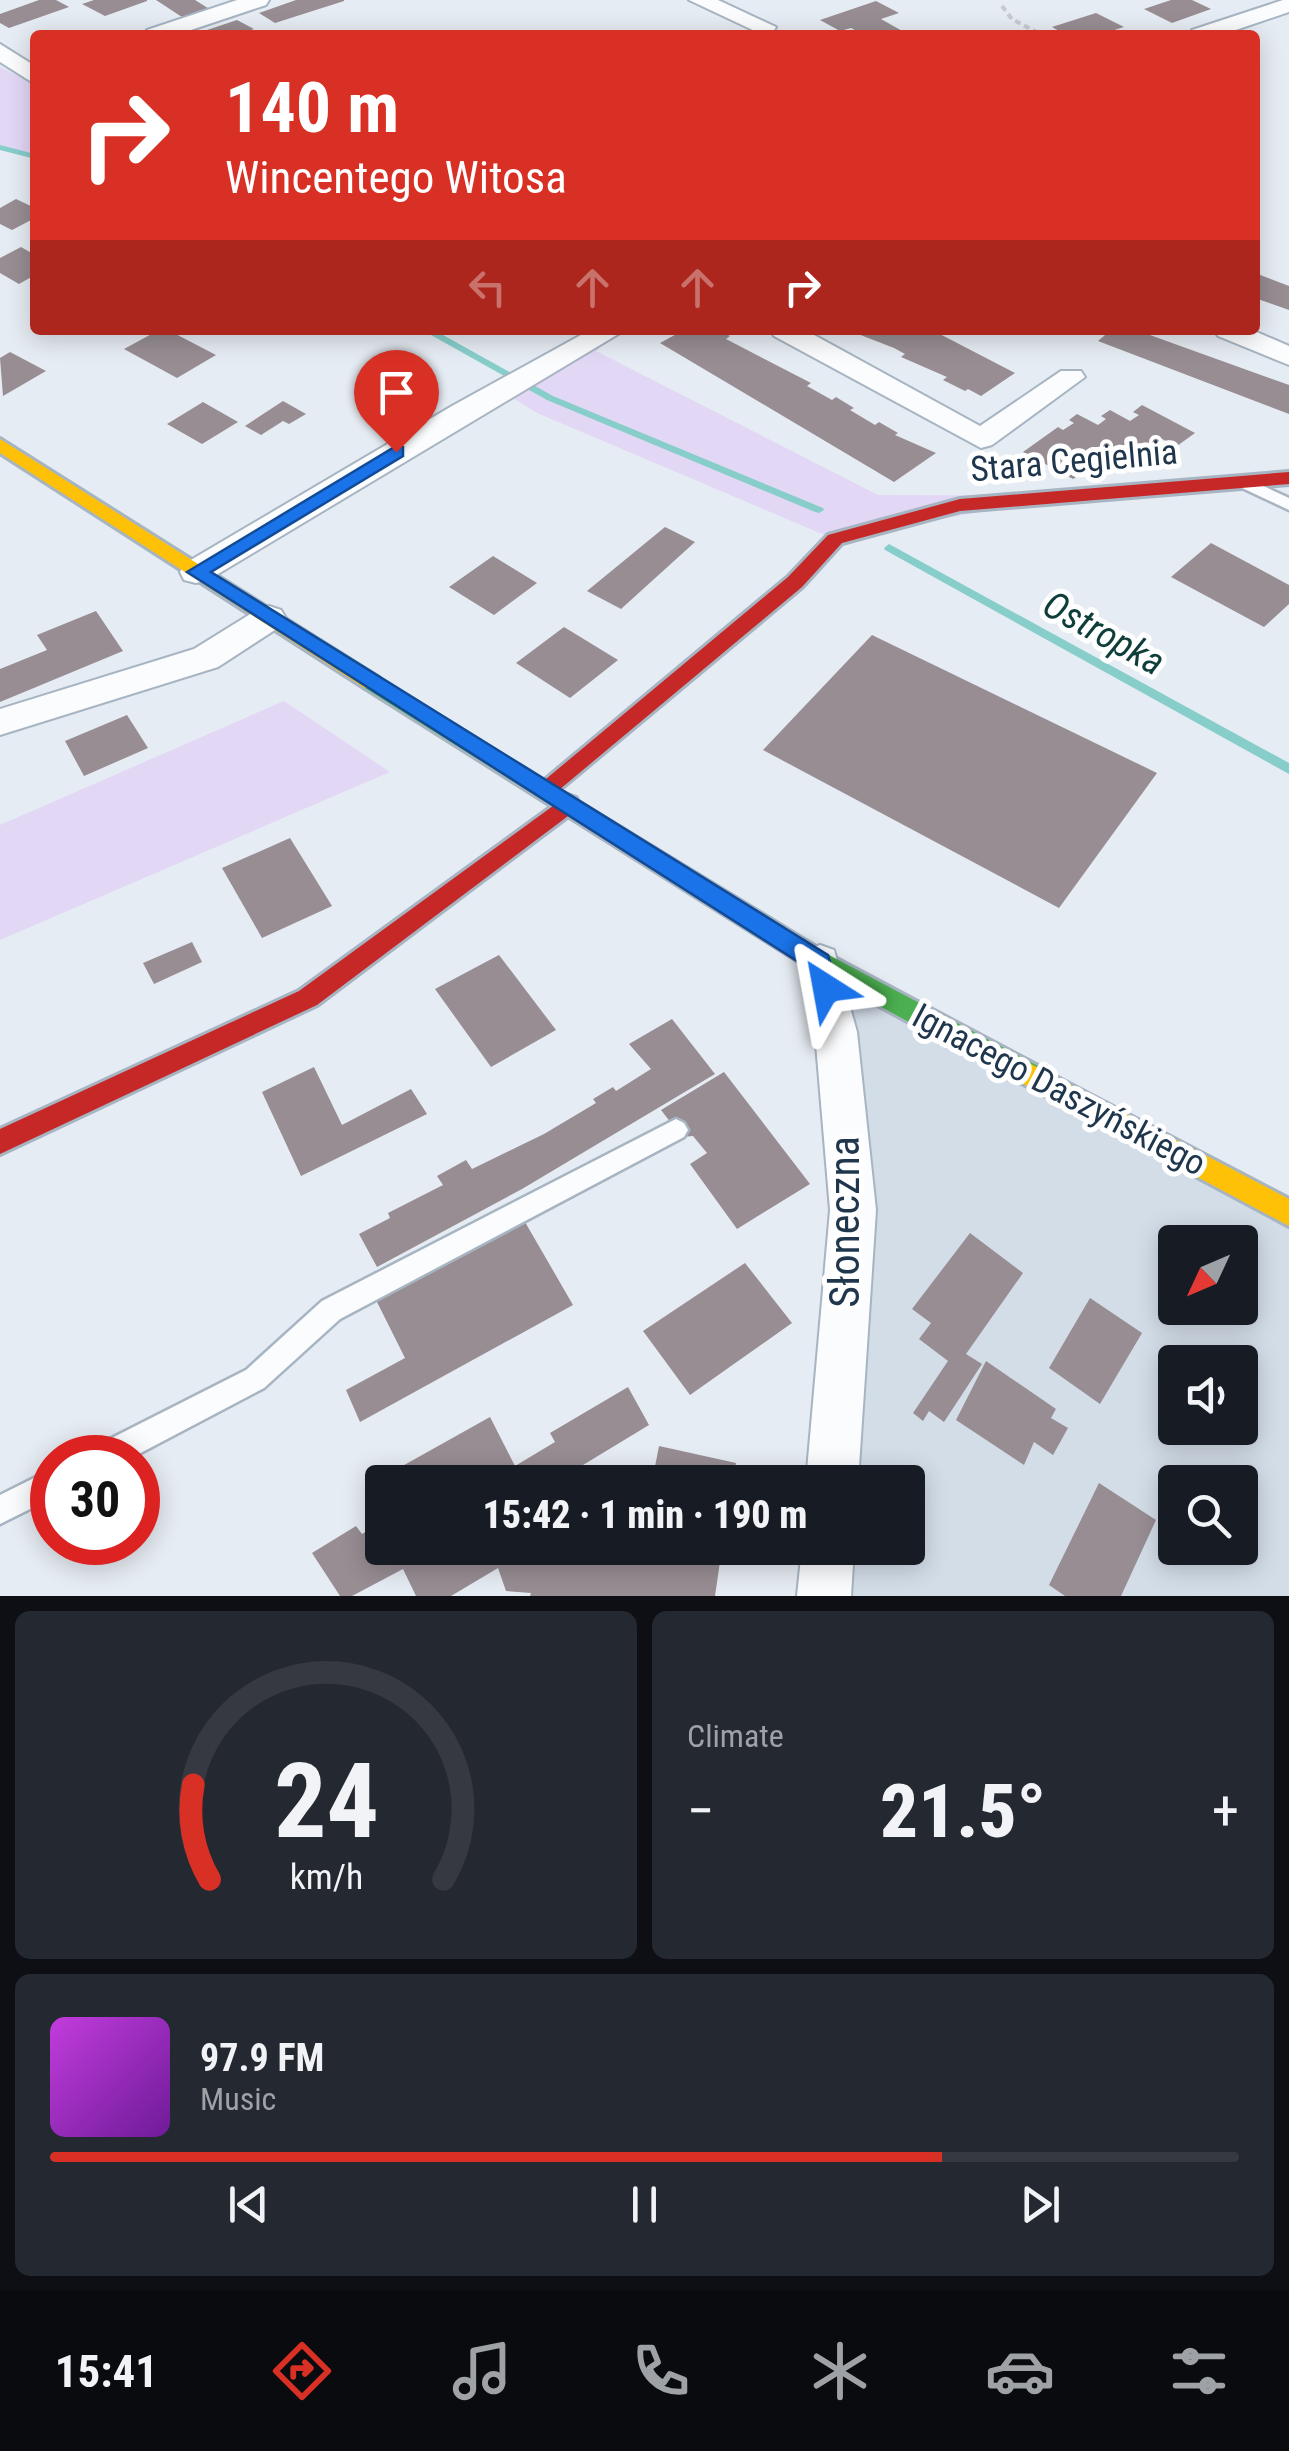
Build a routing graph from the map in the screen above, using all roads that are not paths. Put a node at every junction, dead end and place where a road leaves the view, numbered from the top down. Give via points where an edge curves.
1 (258, 0) edge
2 (700, 0) edge
3 (758, 0) edge
4 (1289, 4) edge
5 (170, 30) edge
6 (766, 30) edge
7 (768, 30) edge
8 (1214, 30) edge
9 (3, 39) edge
10 (30, 71) edge
11 (603, 335) edge
12 (793, 335) edge
13 (1240, 335) edge
14 (1289, 356) edge
15 (1071, 378) dead end
16 (0, 445) edge
17 (1289, 478) edge
18 (1243, 482) junction
19 (1289, 505) edge
20 (196, 572) junction
21 (268, 618) junction
22 (0, 722) edge
23 (545, 789) junction
24 (568, 804) junction
25 (820, 962) junction
26 (676, 1130) dead end
27 (0, 1142) edge
28 (1289, 1213) edge
29 (147, 1435) edge
30 (833, 1465) edge
31 (30, 1494) edge
32 (0, 1510) edge
33 (827, 1565) edge
34 (824, 1596) edge

1 - 5 street
2 - 6 street
3 - 7 street
4 - 8 street
9 - 10 street
11 - 20 street
12 - 15 street via 980,439
13 - 14 street
16 - 20 main road, Ignacego Daszyńskiego
17 - 18 main road, Stara Cegielnia
18 - 19 lane
18 - 23 main road, Stara Cegielnia via 960,505 835,539 697,666
20 - 21 main road, Ignacego Daszyńskiego
21 - 22 street via 206,658
21 - 23 main road, Ignacego Daszyńskiego
23 - 24 main road, Ignacego Daszyńskiego
24 - 25 main road, Ignacego Daszyńskiego
24 - 27 main road via 308,998
25 - 28 main road, Ignacego Daszyńskiego
25 - 30 street, Słoneczna via 836,1032 853,1210
26 - 29 lane via 331,1310 255,1380
31 - 32 lane
33 - 34 street

